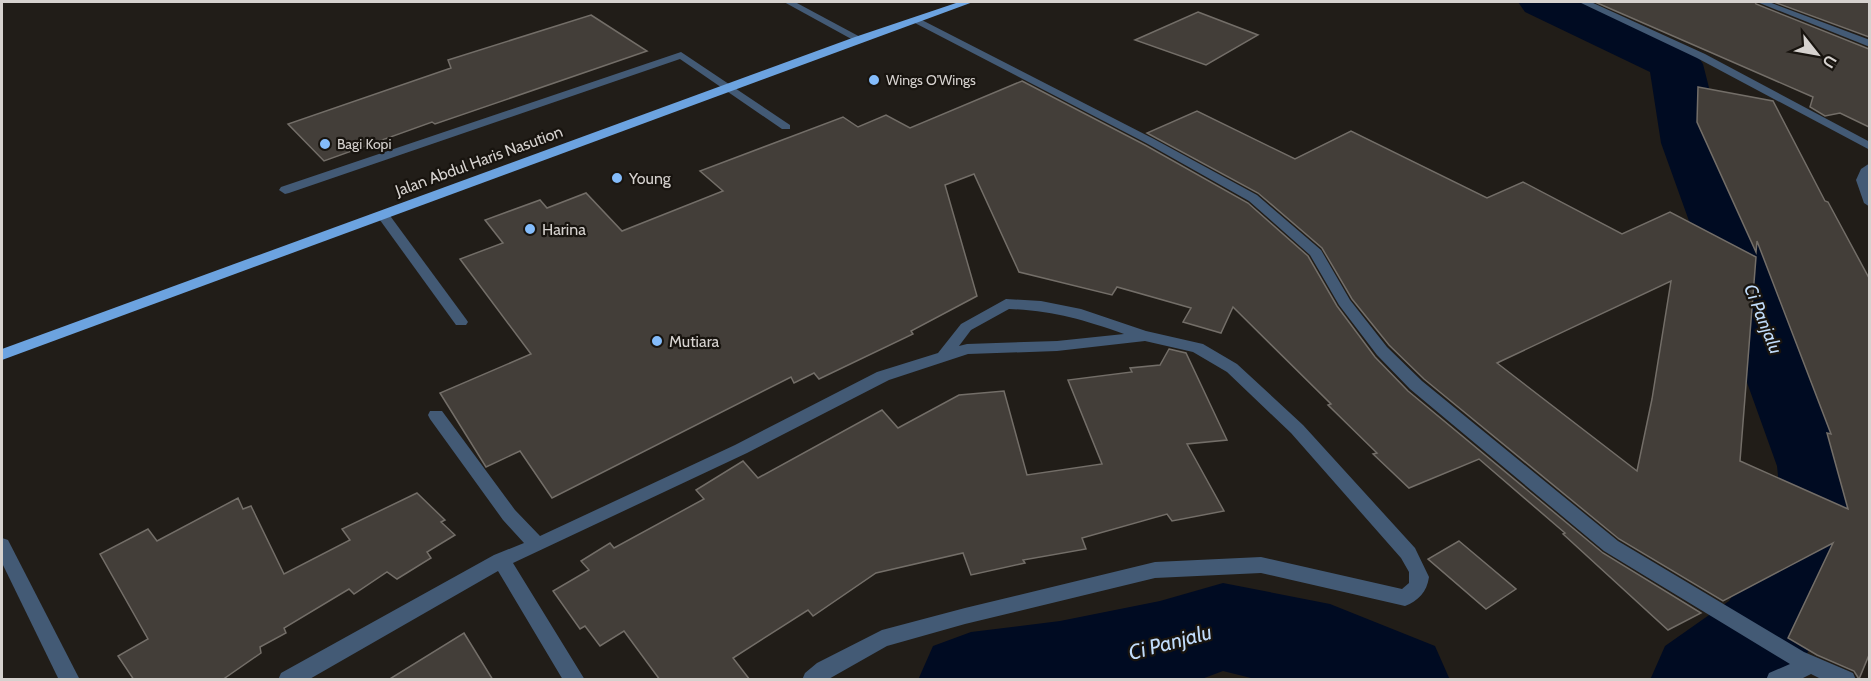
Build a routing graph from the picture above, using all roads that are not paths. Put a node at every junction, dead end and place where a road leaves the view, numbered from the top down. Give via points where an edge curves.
1 (789, 2) edge
2 (968, 2) edge
3 (1584, 2) edge
4 (1762, 2) edge
5 (916, 20) junction
6 (859, 39) junction
7 (1869, 44) edge
8 (730, 87) junction
9 (786, 126) dead end
10 (1869, 147) edge
11 (1869, 168) edge
12 (1865, 186) edge
13 (285, 190) dead end
14 (1869, 203) edge
15 (383, 216) junction
16 (461, 322) dead end
17 (1145, 336) junction
18 (2, 355) edge
19 (943, 357) junction
20 (436, 415) dead end
21 (2, 545) edge
22 (538, 545) junction
23 (501, 560) junction
24 (1804, 662) junction
25 (70, 680) edge
26 (288, 680) edge
27 (574, 680) edge
28 (812, 680) edge
29 (1776, 680) edge
30 (1846, 680) edge

1 - 6 street
2 - 5 highway, Jalan Abdul Haris Nasution
3 - 10 street via 1701,56
4 - 7 street
5 - 6 highway, Jalan Abdul Haris Nasution
5 - 24 street via 1253,198 1316,253 1344,302 1382,351 1416,386 1611,546
6 - 8 highway, Jalan Abdul Haris Nasution
8 - 9 street
8 - 13 street via 681,55
8 - 15 highway, Jalan Abdul Haris Nasution
11 - 12 street via 1863,173
12 - 14 street
15 - 16 street
15 - 18 highway, Jalan Abdul Haris Nasution
17 - 19 street via 1057,346 967,349
17 - 19 street via 1076,312 1006,304 966,327
17 - 28 street via 1198,348 1232,368 1297,429 1408,553 1419,569 1419,584 1414,592 1405,598 1261,565 1155,570 882,639 824,669
19 - 22 street via 883,376 741,449
20 - 22 street via 508,515
21 - 25 street
22 - 23 street
23 - 26 street
23 - 27 street
24 - 29 street
24 - 30 street

